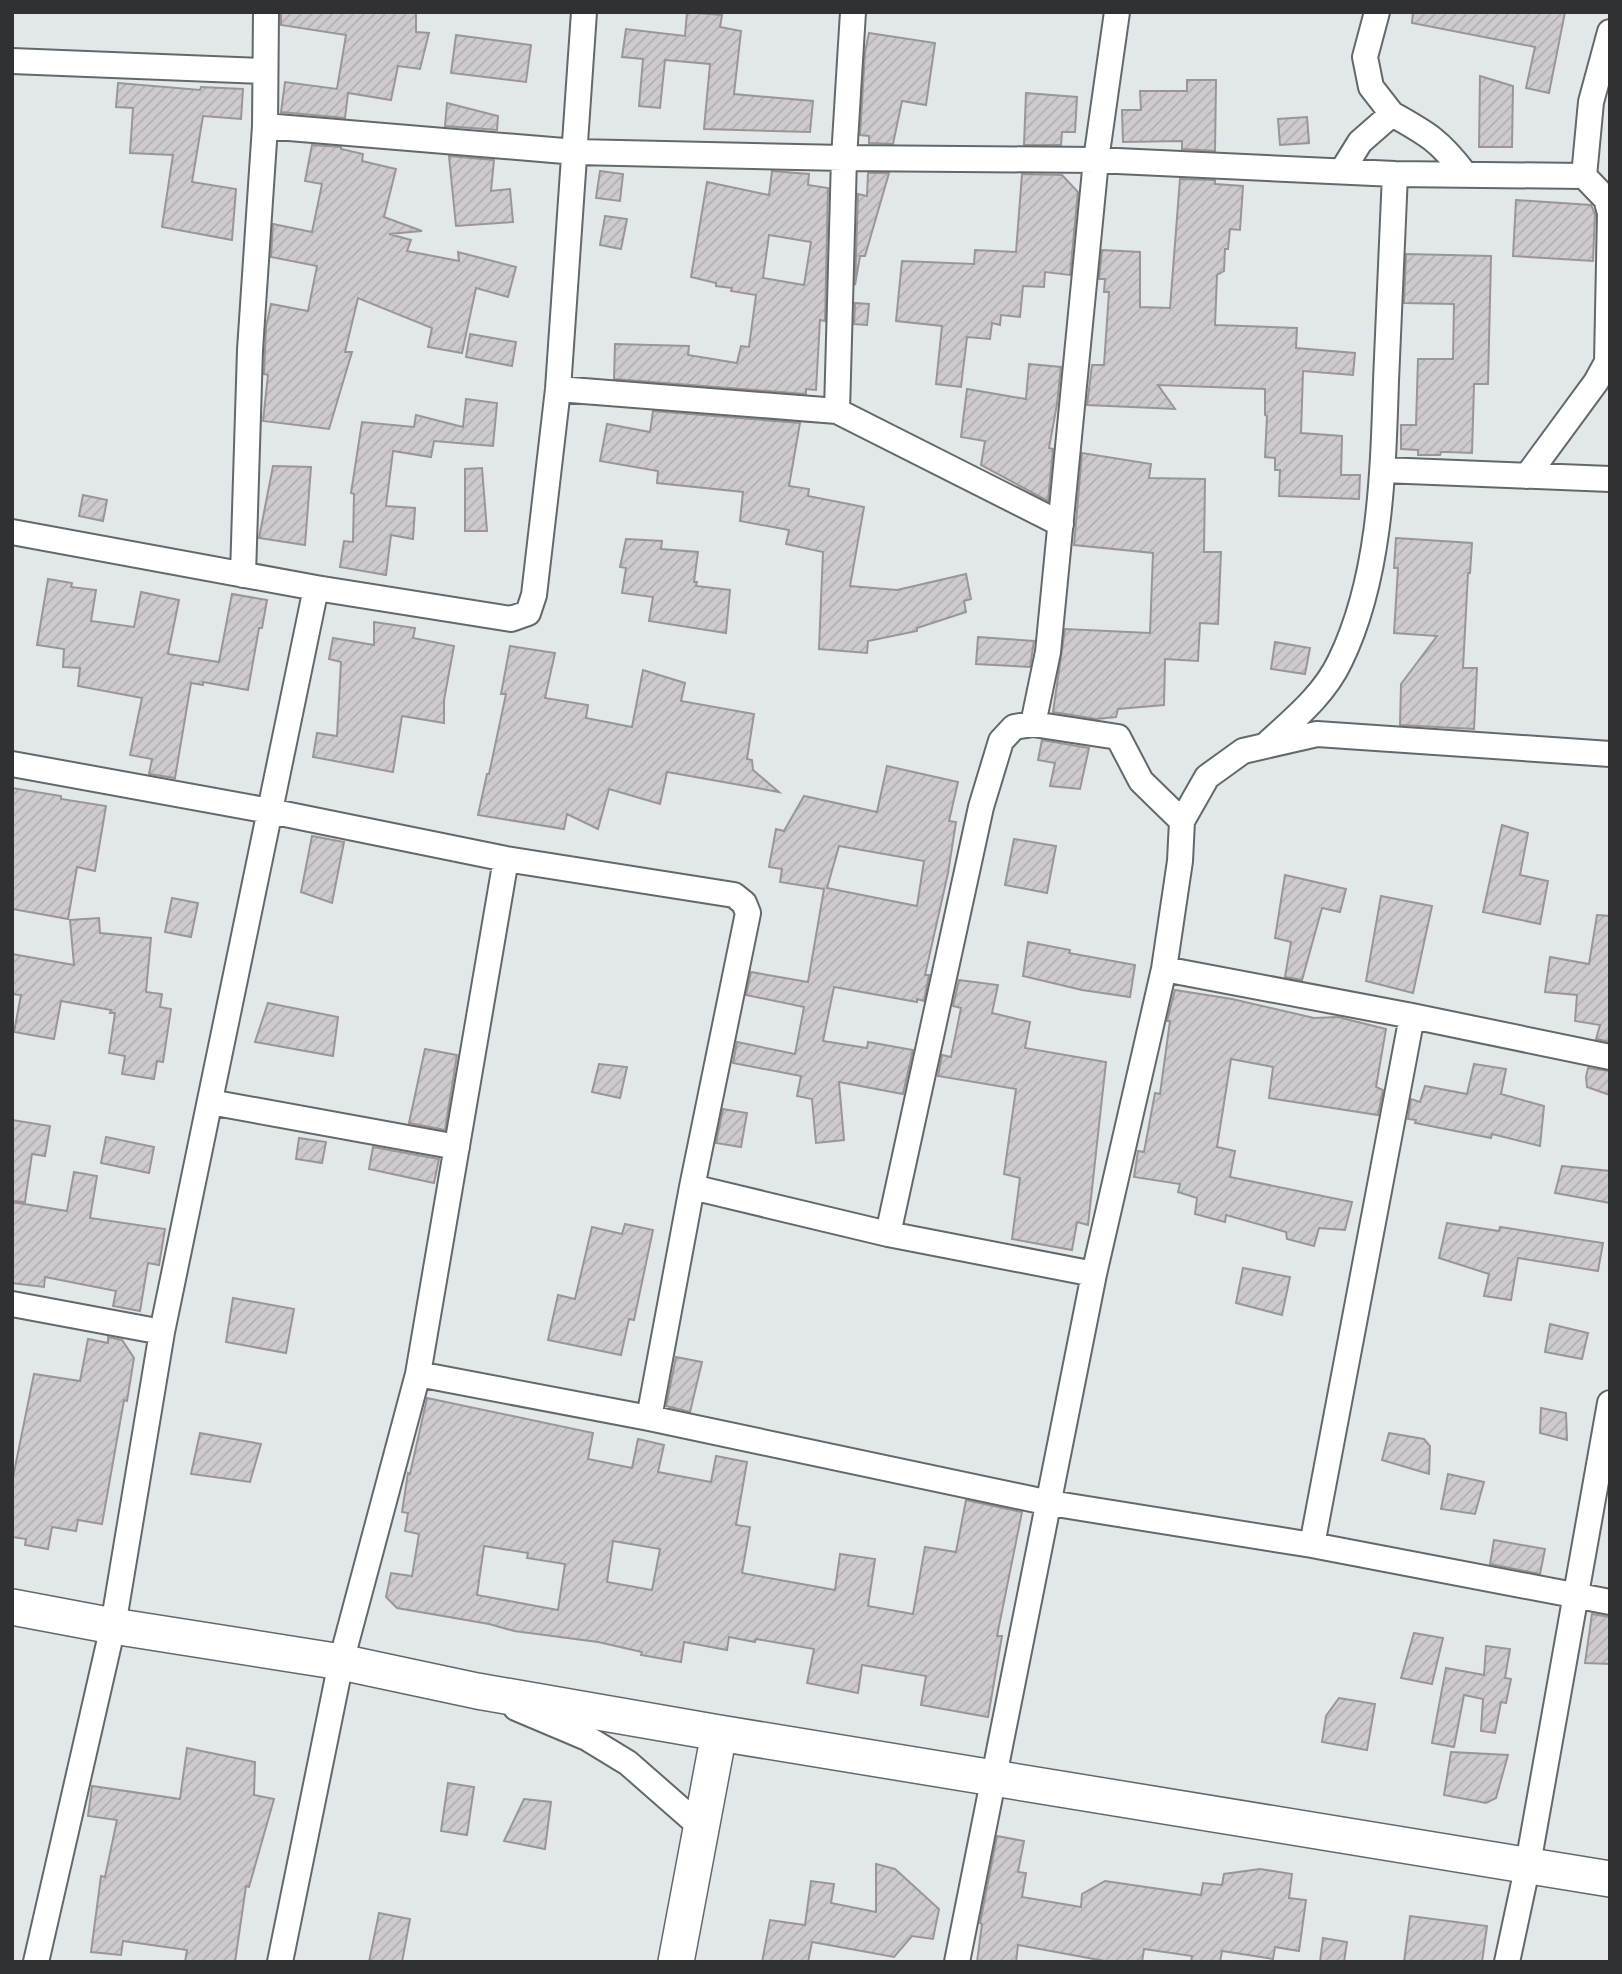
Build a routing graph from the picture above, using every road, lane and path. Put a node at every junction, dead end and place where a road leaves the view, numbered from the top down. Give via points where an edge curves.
1 (266, 12) edge
2 (584, 12) edge
3 (853, 12) edge
4 (1117, 12) edge
5 (1377, 12) edge
6 (1610, 32) edge
7 (12, 61) edge
8 (265, 71) junction
9 (1600, 104) edge
10 (1392, 114) junction
11 (265, 126) junction
12 (576, 152) junction
13 (844, 158) junction
14 (1096, 160) junction
15 (1342, 171) junction
16 (1395, 174) junction
17 (1465, 174) junction
18 (1584, 176) junction
19 (1608, 361) edge
20 (558, 389) junction
21 (837, 411) junction
22 (1383, 470) junction
23 (1527, 476) junction
24 (1610, 479) edge
25 (1061, 524) junction
26 (12, 532) edge
27 (243, 575) junction
28 (316, 588) junction
29 (1033, 724) junction
30 (1264, 747) junction
31 (1610, 754) edge
32 (12, 764) edge
33 (270, 811) junction
34 (1182, 821) junction
35 (506, 859) junction
36 (1164, 969) junction
37 (1412, 1016) junction
38 (1610, 1057) edge
39 (210, 1102) junction
40 (457, 1147) junction
41 (692, 1187) junction
42 (888, 1234) junction
43 (1094, 1274) junction
44 (12, 1304) edge
45 (162, 1332) junction
46 (418, 1374) junction
47 (1610, 1403) edge
48 (649, 1418) junction
49 (1050, 1503) junction
50 (1312, 1545) junction
51 (1576, 1596) junction
52 (1610, 1602) edge
53 (12, 1607) edge
54 (113, 1626) junction
55 (341, 1662) junction
56 (477, 1691) junction
57 (719, 1733) junction
58 (994, 1777) junction
59 (701, 1827) junction
60 (1528, 1864) junction
61 (1610, 1879) edge
62 (36, 1962) edge
63 (280, 1962) edge
64 (676, 1962) edge
65 (957, 1962) edge
66 (1507, 1962) edge

1 - 8 street
2 - 12 street
3 - 13 street
4 - 14 street
5 - 10 street via 1365,57 1371,87
6 - 9 street
7 - 8 street
8 - 11 street
9 - 18 street
10 - 15 street via 1360,142
10 - 17 street via 1428,133
11 - 12 street
11 - 27 street via 250,350
12 - 13 street
12 - 20 street
13 - 14 street
13 - 21 street
14 - 15 street
14 - 25 street
15 - 16 street
16 - 17 street
16 - 22 street
17 - 18 street
18 - 19 street via 1606,199 1610,213
19 - 23 street
20 - 21 street
20 - 28 street via 534,595 528,613 511,620
21 - 25 street
22 - 23 street
22 - 30 street via 1371,564 1340,661 1315,699
23 - 24 street
25 - 29 street via 1048,652
26 - 27 street
27 - 28 street
28 - 33 street
29 - 34 street via 1118,737 1141,781
29 - 42 street via 1014,727 1001,741 981,807
30 - 31 street via 1317,734
30 - 34 street via 1243,751 1207,777
32 - 33 street
33 - 35 street
33 - 39 street
34 - 36 street
35 - 40 street
35 - 41 street via 734,895 744,903 748,913
36 - 37 street
36 - 43 street
37 - 38 street
37 - 50 street
39 - 40 street
39 - 45 street
40 - 46 street
41 - 42 street
41 - 48 street
42 - 43 street
43 - 49 street
44 - 45 street
45 - 54 street
46 - 48 street
46 - 55 street
47 - 51 street
48 - 49 street
49 - 50 street
49 - 58 street
50 - 51 street
51 - 52 street
51 - 60 street
53 - 54 street
54 - 55 street
54 - 62 street
55 - 56 street
55 - 63 street
56 - 57 street
56 - 59 street via 597,1744 628,1763
57 - 58 street
57 - 59 street
58 - 60 street
58 - 65 street
59 - 64 street
60 - 61 street
60 - 66 street

